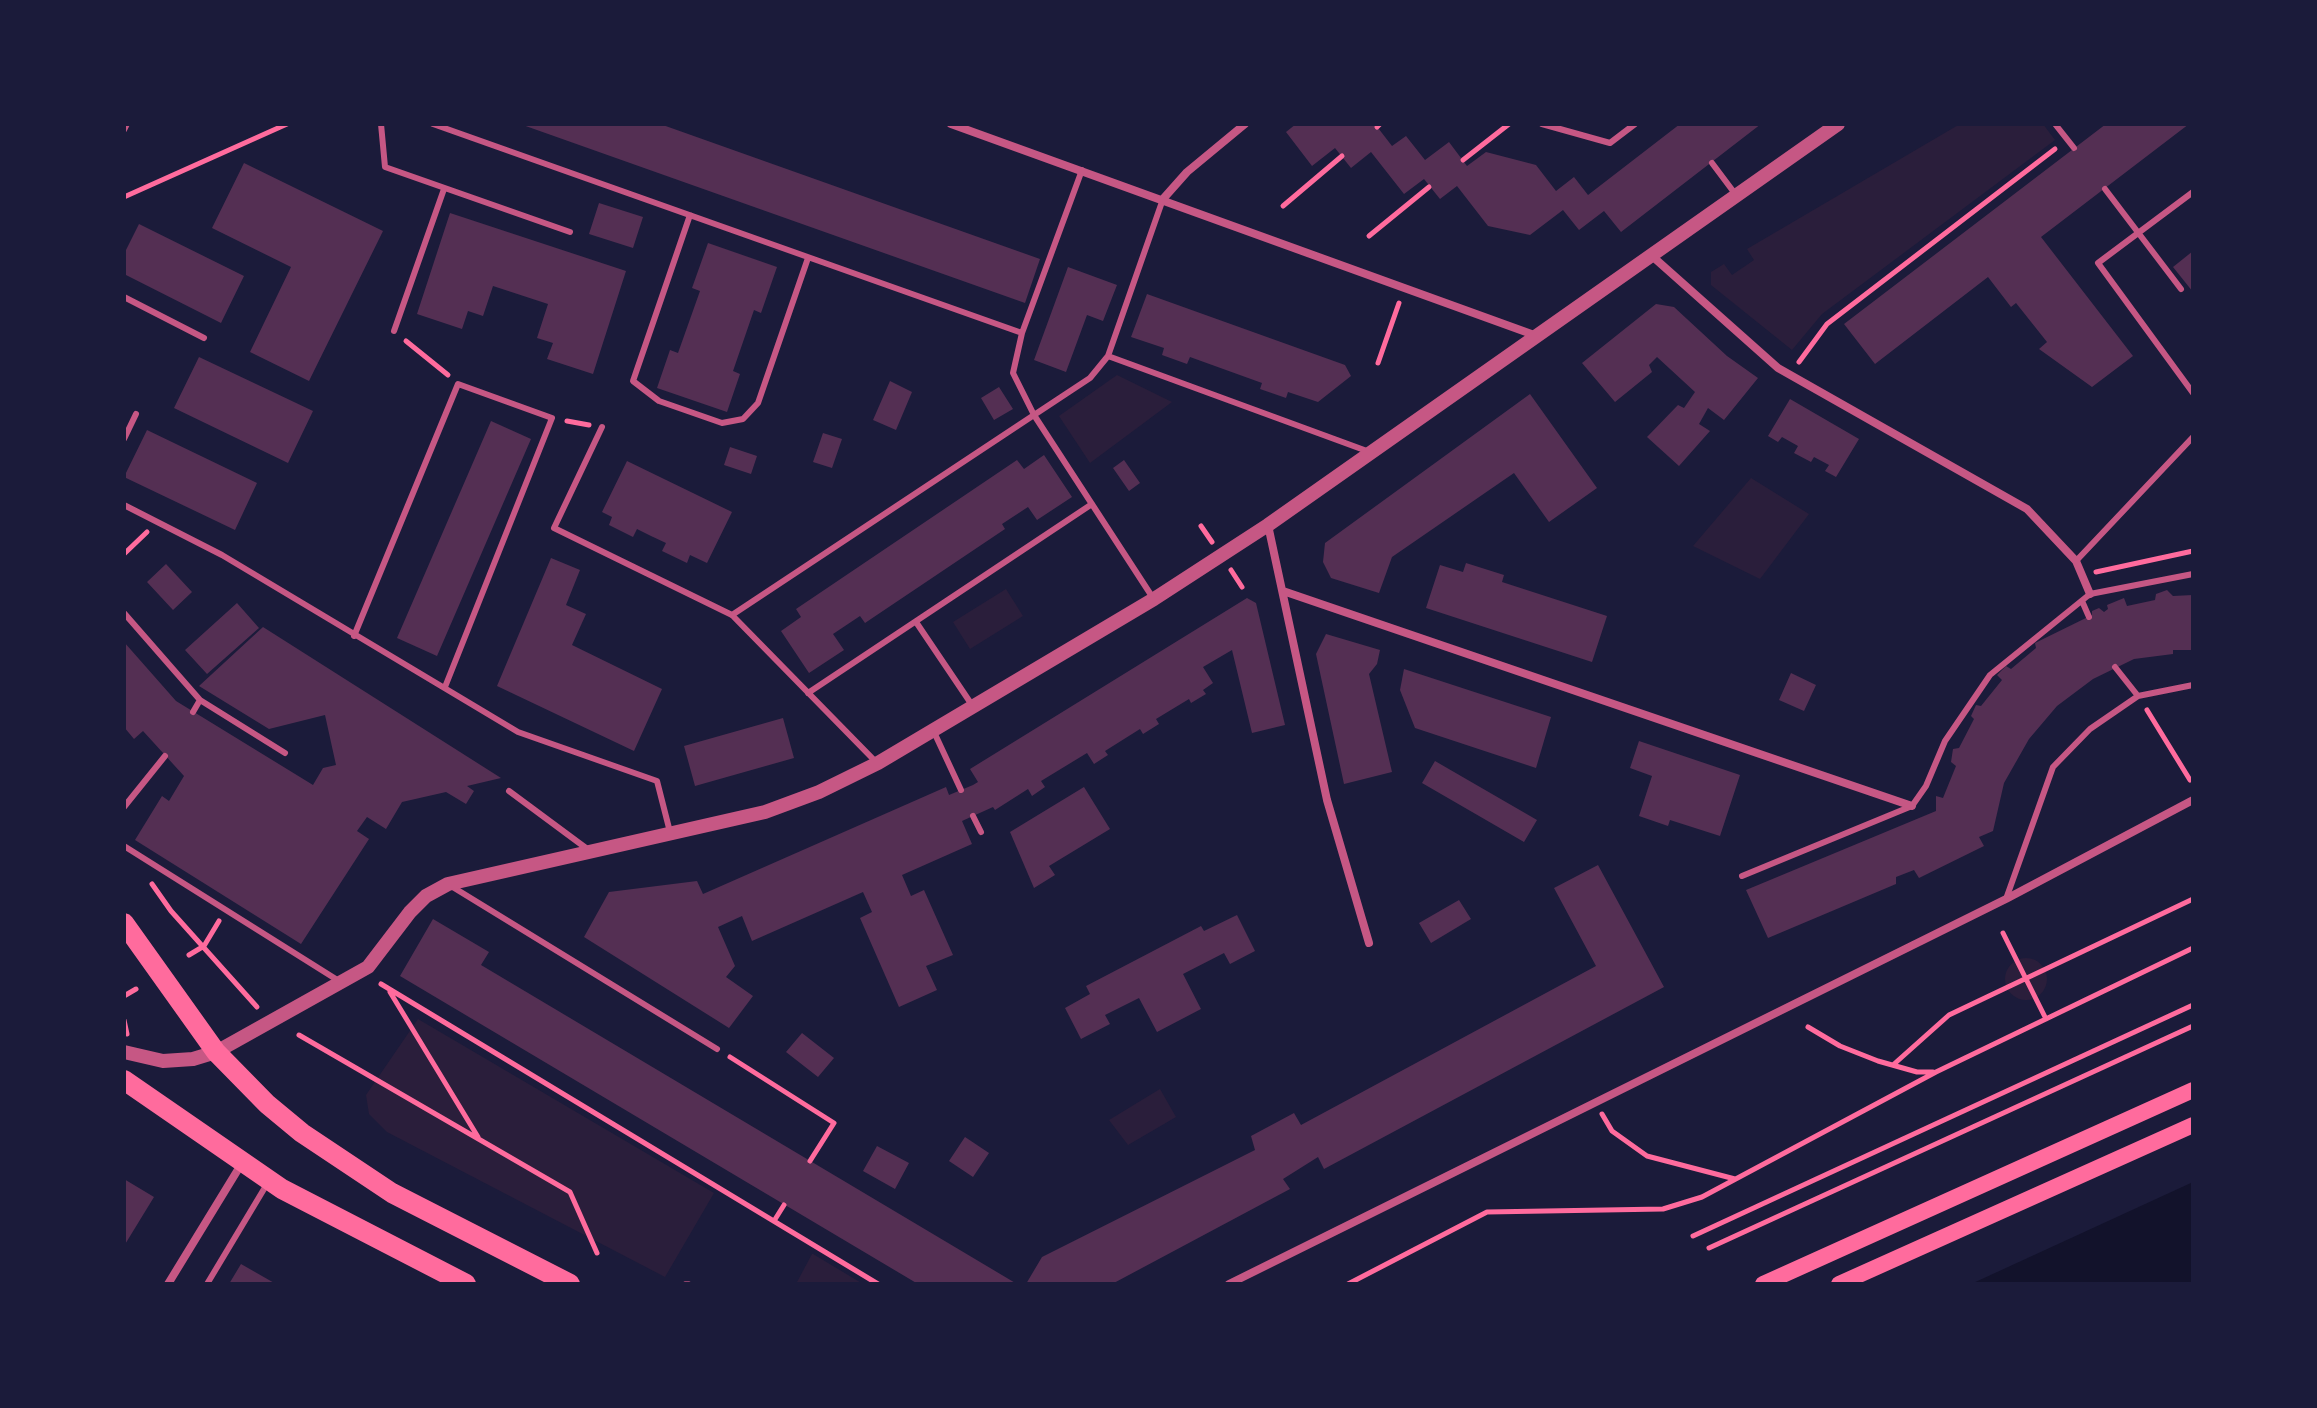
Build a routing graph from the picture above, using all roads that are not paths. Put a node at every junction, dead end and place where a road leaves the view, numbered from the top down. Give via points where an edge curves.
1 (127, 124) edge
2 (381, 124) edge
3 (433, 124) edge
4 (951, 124) edge
5 (1245, 124) edge
6 (1542, 124) edge
7 (1635, 124) edge
8 (2055, 124) edge
9 (1835, 125) edge
10 (124, 130) edge
11 (2074, 148) dead end
12 (1712, 163) dead end
13 (1082, 170) junction
14 (444, 189) junction
15 (2105, 189) dead end
16 (2193, 192) edge
17 (1738, 197) junction
18 (1163, 199) junction
19 (690, 215) junction
20 (570, 232) dead end
21 (2137, 232) junction
22 (1652, 256) junction
23 (808, 258) junction
24 (2181, 289) dead end
25 (124, 297) edge
26 (394, 331) road end
27 (1022, 333) junction
28 (1538, 337) junction
29 (204, 338) dead end
30 (1108, 356) junction
31 (2193, 393) edge
32 (136, 414) dead end
33 (1034, 415) junction
34 (602, 427) road end
35 (2193, 437) edge
36 (124, 439) edge
37 (1371, 453) junction
38 (1092, 504) junction
39 (124, 505) edge
40 (1268, 525) junction
41 (2076, 561) junction
42 (2193, 574) edge
43 (1283, 591) junction
44 (2090, 594) junction
45 (1154, 599) junction
46 (2082, 601) junction
47 (124, 613) edge
48 (732, 615) junction
49 (2089, 617) dead end
50 (916, 622) junction
51 (354, 636) junction
52 (2115, 667) dead end
53 (2193, 685) edge
54 (445, 687) junction
55 (808, 693) junction
56 (2138, 696) junction
57 (200, 700) junction
58 (974, 708) junction
59 (193, 712) dead end
60 (934, 731) junction
61 (285, 753) dead end
62 (165, 756) dead end
63 (878, 763) junction
64 (961, 790) dead end
65 (509, 791) dead end
66 (2193, 800) edge
67 (1912, 806) junction
68 (124, 807) edge
69 (973, 816) dead end
70 (981, 832) dead end
71 (671, 835) junction
72 (125, 847) edge
73 (590, 851) junction
74 (1742, 876) dead end
75 (448, 884) junction
76 (2006, 899) junction
77 (124, 923) edge
78 (1369, 943) dead end
79 (342, 983) junction
80 (717, 1049) road end
81 (124, 1052) edge
82 (216, 1052) junction
83 (124, 1080) edge
84 (2193, 1090) edge
85 (2193, 1125) edge
86 (242, 1163) junction
87 (270, 1180) junction
88 (168, 1284) edge
89 (207, 1284) edge
90 (466, 1284) edge
91 (570, 1284) edge
92 (1229, 1284) edge
93 (1763, 1284) edge
94 (1839, 1284) edge

1 - 10 lane
2 - 14 lane via 385,167
3 - 19 lane
4 - 13 street
5 - 18 street
6 - 7 lane via 1610,143
8 - 11 lane
9 - 17 street
12 - 17 lane
13 - 18 street
13 - 27 lane
14 - 20 lane
14 - 26 lane
15 - 21 lane
16 - 21 lane
17 - 22 street
18 - 28 street
18 - 30 lane
19 - 23 lane
19 - 23 lane via 633,381 659,401 722,423 743,419 758,403
21 - 24 lane
21 - 31 lane via 2098,263
22 - 28 street
22 - 41 street via 1778,368 2027,509
23 - 27 lane
25 - 29 lane
27 - 33 lane via 1013,373
28 - 37 street
30 - 33 lane via 1090,378
30 - 37 lane
32 - 36 lane
33 - 38 lane
33 - 48 lane
34 - 48 lane via 554,528
35 - 41 lane
37 - 40 street
38 - 45 lane
38 - 50 lane
39 - 51 lane via 222,555
40 - 43 street
40 - 45 street
41 - 44 street
42 - 44 lane
43 - 67 street
43 - 78 street via 1327,800
44 - 46 lane
45 - 58 street
46 - 49 lane
46 - 67 lane via 1990,675 1945,741
47 - 57 lane
48 - 55 lane
50 - 55 lane
50 - 58 lane
51 - 54 lane
51 - 54 lane via 458,384 552,418
52 - 56 lane
53 - 56 lane
54 - 71 lane via 518,732 657,781
55 - 63 lane
56 - 76 lane via 2090,729 2053,767
57 - 59 lane
57 - 61 lane
58 - 60 street
60 - 63 street
60 - 64 lane
62 - 68 lane
63 - 71 street via 765,812
65 - 73 lane
66 - 76 street
67 - 74 lane
69 - 70 lane
71 - 73 street
72 - 79 lane
73 - 75 street
75 - 79 street via 426,896 368,967
75 - 80 lane
76 - 92 street
77 - 82 main road
79 - 82 street
81 - 82 street via 163,1061
82 - 91 main road via 267,1104 345,1164
83 - 86 main road
84 - 93 main road
85 - 94 main road
86 - 87 main road
86 - 88 street
87 - 89 lane
87 - 90 main road

